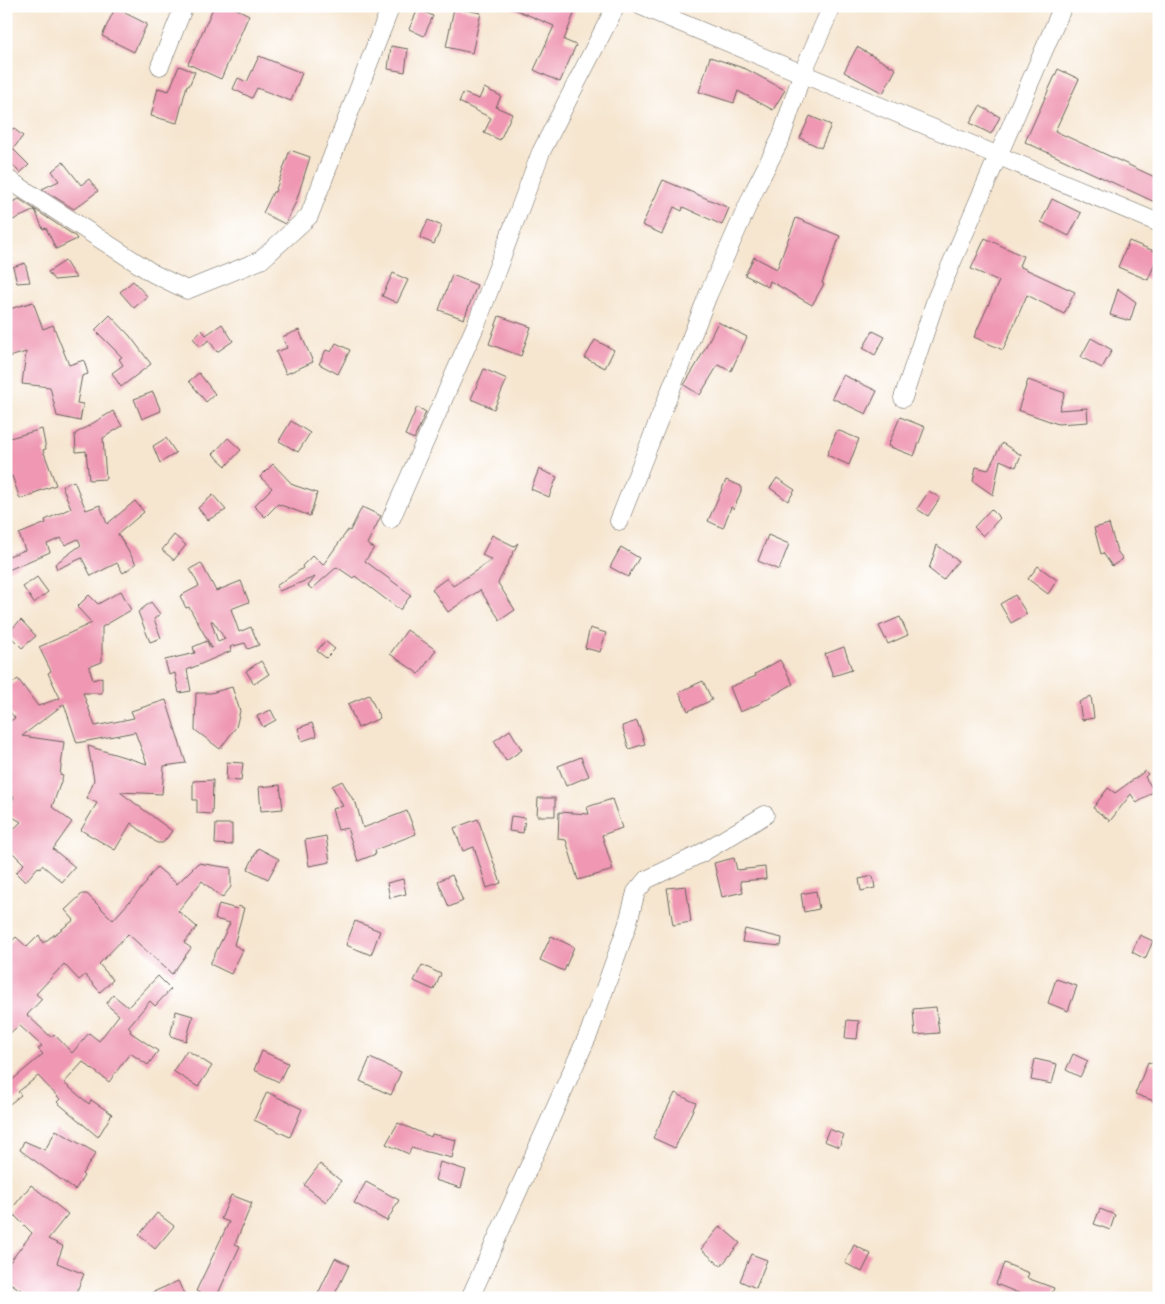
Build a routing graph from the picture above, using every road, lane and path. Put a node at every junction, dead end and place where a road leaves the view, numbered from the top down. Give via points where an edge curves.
1 (184, 6) edge
2 (391, 6) edge
3 (616, 6) edge
4 (641, 6) edge
5 (832, 6) edge
6 (1063, 6) edge
7 (160, 66) dead end
8 (802, 74) junction
9 (999, 156) junction
10 (6, 178) edge
11 (1159, 223) edge
12 (903, 398) dead end
13 (391, 519) dead end
14 (619, 521) dead end
15 (765, 815) dead end
16 (470, 1298) edge

1 - 7 street
2 - 10 street via 309,216 261,260 187,290 154,274
3 - 13 street via 541,152 478,320
4 - 8 street
5 - 8 street
6 - 9 street
8 - 9 street
8 - 14 street via 781,138 708,295
9 - 11 street
9 - 12 street via 936,300
15 - 16 street via 700,854 646,880 636,892 589,1032

